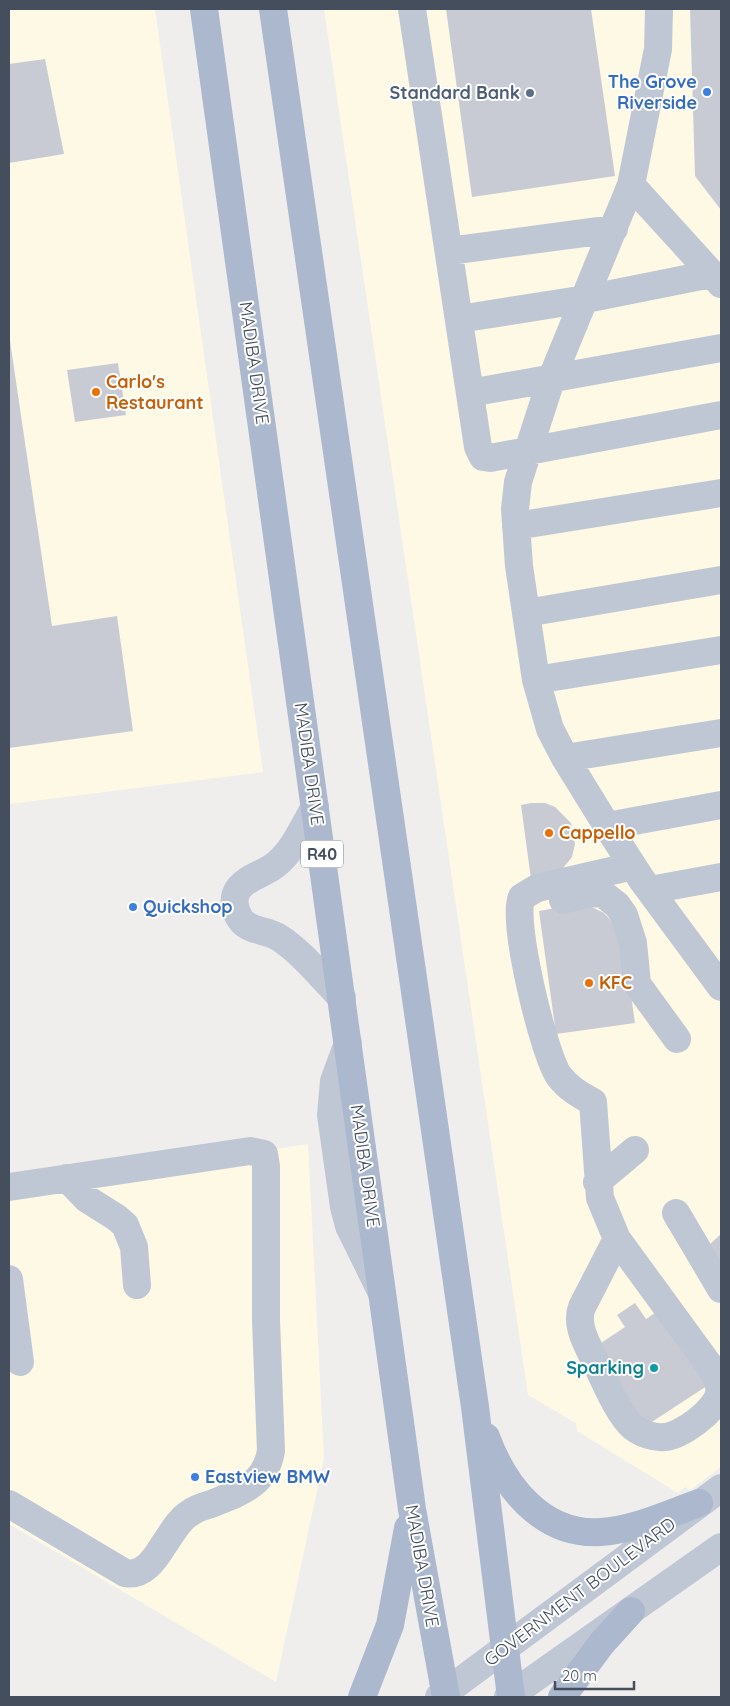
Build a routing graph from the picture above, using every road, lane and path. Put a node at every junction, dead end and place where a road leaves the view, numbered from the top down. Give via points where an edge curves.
1 (190, 9) edge
2 (412, 9) edge
3 (659, 9) edge
4 (276, 14) edge
5 (206, 21) edge
6 (631, 186) junction
7 (614, 229) junction
8 (449, 251) junction
9 (716, 279) edge
10 (586, 299) junction
11 (459, 319) junction
12 (721, 348) edge
13 (551, 380) junction
14 (470, 393) junction
15 (721, 415) edge
16 (526, 452) junction
17 (721, 493) edge
18 (516, 526) junction
19 (721, 580) edge
20 (526, 613) junction
21 (721, 650) edge
22 (536, 680) junction
23 (721, 732) edge
24 (565, 758) junction
25 (721, 805) edge
26 (315, 807) junction
27 (607, 826) junction
28 (633, 866) junction
29 (721, 877) edge
30 (650, 890) junction
31 (519, 914) junction
32 (721, 987) edge
33 (342, 998) junction
34 (677, 1039) dead end
35 (635, 1150) dead end
36 (67, 1178) junction
37 (597, 1182) junction
38 (9, 1187) edge
39 (676, 1213) dead end
40 (617, 1239) junction
41 (9, 1279) edge
42 (137, 1285) dead end
43 (721, 1289) edge
44 (20, 1362) dead end
45 (474, 1407) junction
46 (710, 1495) edge
47 (9, 1504) edge
48 (412, 1509) junction
49 (721, 1547) edge
50 (631, 1611) junction
51 (505, 1646) junction
52 (444, 1696) edge
53 (362, 1697) edge
54 (510, 1697) edge
55 (562, 1697) edge

1 - 5 main road
2 - 8 street
3 - 6 street via 658,49
4 - 45 main road
5 - 26 main road, MADIBA DRIVE / R40
6 - 7 street
6 - 9 street
7 - 8 street
7 - 10 street
8 - 11 street
9 - 10 street
10 - 11 street
10 - 13 street
11 - 14 street
12 - 13 street
13 - 14 street
13 - 16 street
14 - 16 street via 478,447 483,457
15 - 16 street
16 - 18 street via 518,482
17 - 18 street
18 - 20 street
19 - 20 street
20 - 22 street
21 - 22 street
22 - 24 street via 550,729
23 - 24 street
24 - 27 street
25 - 27 street
26 - 33 main road, MADIBA DRIVE / R40
26 - 33 street via 286,856 238,889 234,905 240,920 289,945
27 - 28 street
28 - 30 street
28 - 31 street via 537,888 522,897
29 - 30 street
30 - 32 street
31 - 34 street via 592,893 611,898 621,909 629,929 637,984
31 - 37 street via 534,1006 547,1053 560,1077 574,1091 593,1102
33 - 48 main road, MADIBA DRIVE / R40
35 - 37 street
36 - 38 street
36 - 42 street via 87,1199 125,1225 134,1247
36 - 47 street via 250,1151 264,1154 271,1451 265,1472 256,1482 190,1512 149,1566 135,1573 125,1573
37 - 40 street
39 - 43 street
40 - 40 street via 709,1365 718,1384 719,1396 712,1408 693,1424 667,1437 649,1436 631,1425 603,1377 581,1326 582,1307
41 - 44 street
45 - 46 main road via 488,1444 509,1484 532,1509 554,1523 600,1533 631,1527
45 - 51 main road
46 - 51 street, GOVERNMENT BOULEVARD
48 - 52 main road, MADIBA DRIVE / R40
48 - 53 main road via 390,1624
49 - 50 street
50 - 54 street
50 - 55 main road via 602,1643
51 - 52 street, GOVERNMENT BOULEVARD
51 - 54 main road

